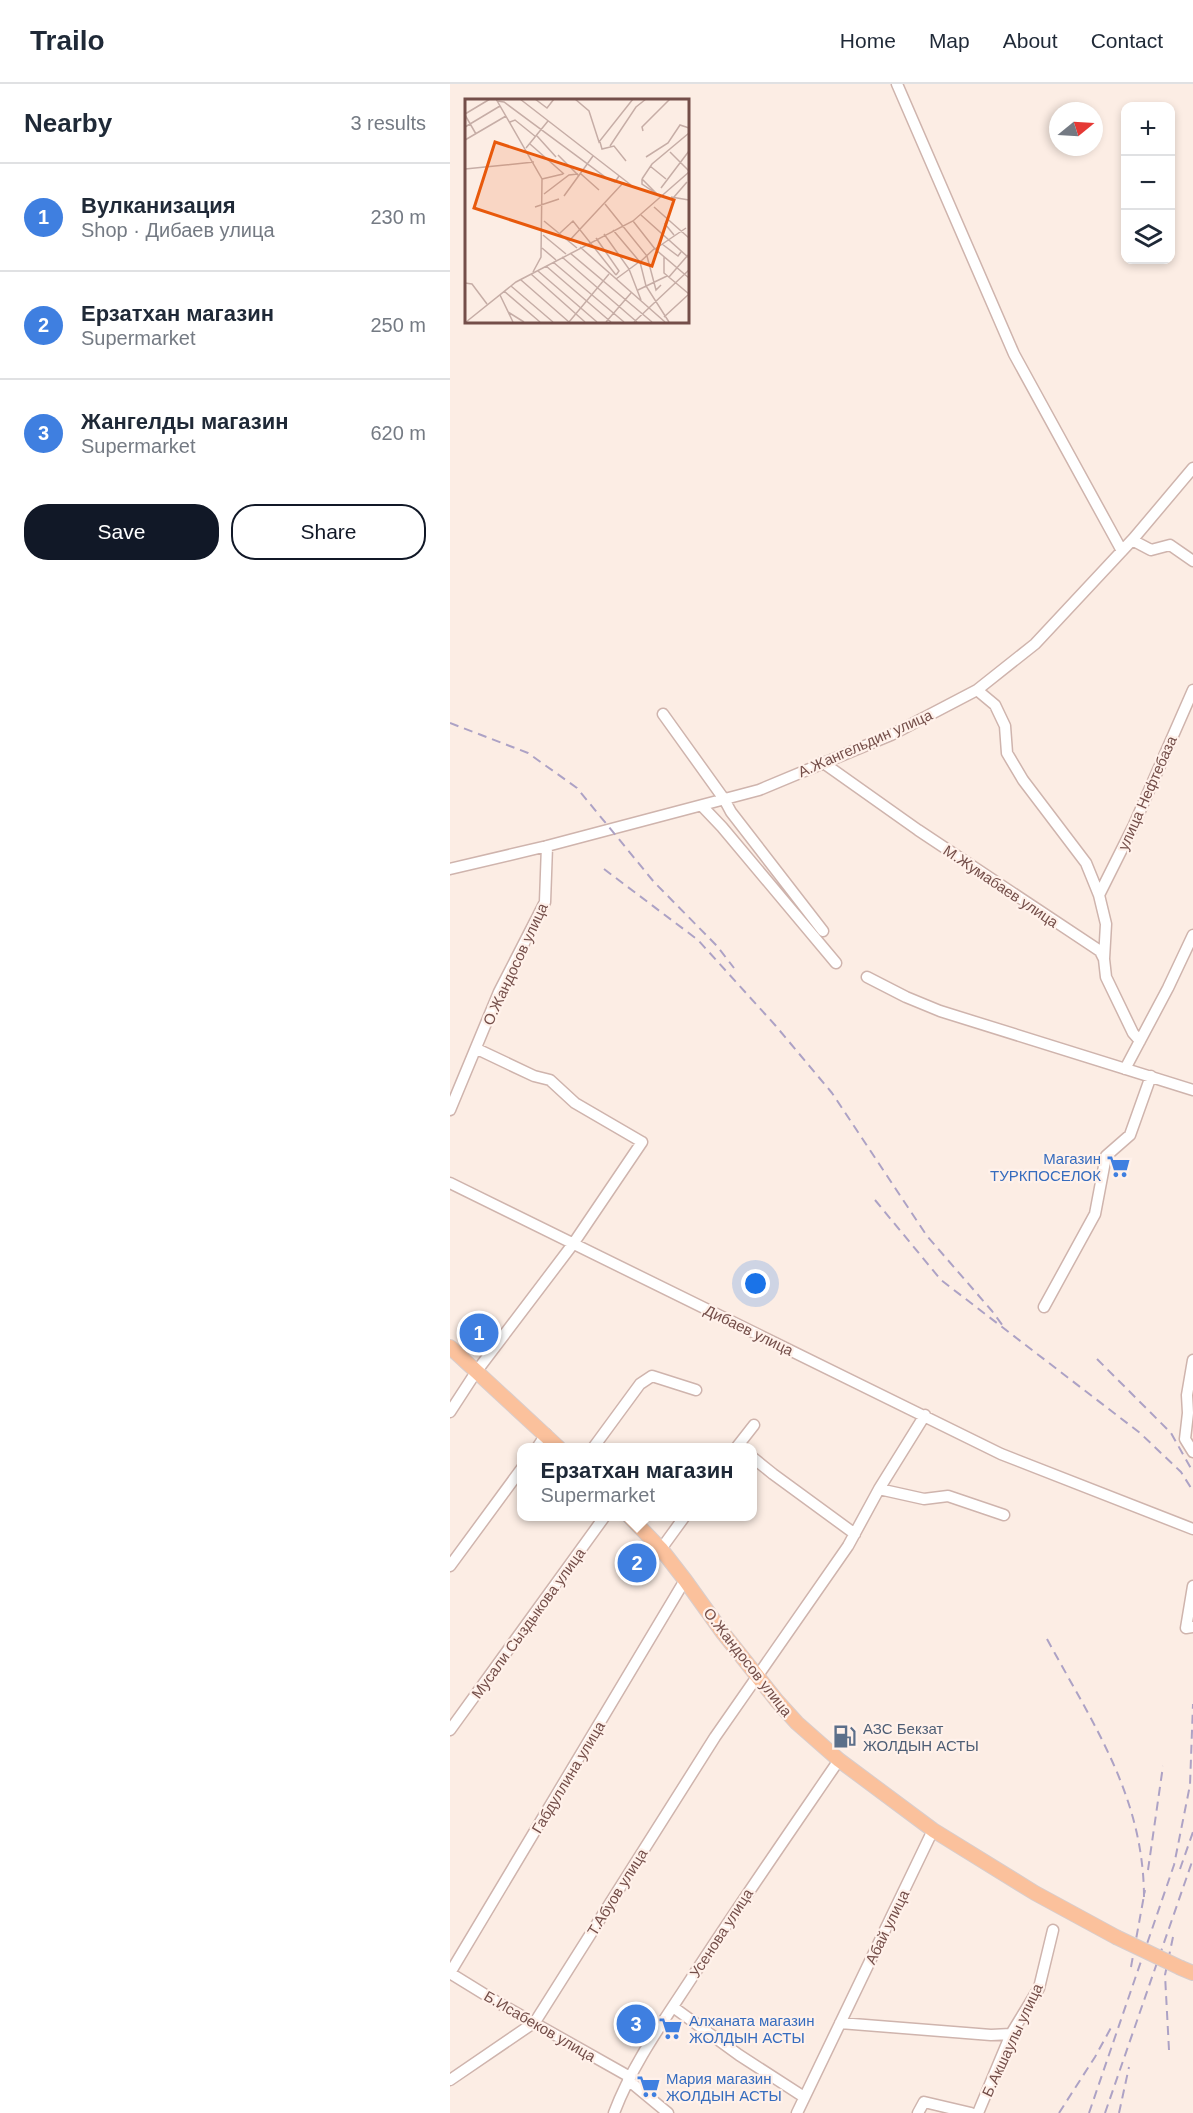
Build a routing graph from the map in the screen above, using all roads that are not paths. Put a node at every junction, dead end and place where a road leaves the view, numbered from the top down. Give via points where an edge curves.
1 (897, 84) edge
2 (1193, 468) edge
3 (1132, 540) junction
4 (1122, 551) junction
5 (1193, 561) edge
6 (977, 690) junction
7 (1193, 690) edge
8 (663, 714) dead end
9 (822, 762) junction
10 (724, 799) junction
11 (702, 806) junction
12 (547, 846) junction
13 (450, 869) edge
14 (1099, 895) junction
15 (823, 931) dead end
16 (1193, 935) edge
17 (1104, 959) junction
18 (836, 963) dead end
19 (867, 977) dead end
20 (1140, 1041) junction
21 (477, 1049) junction
22 (1125, 1069) junction
23 (1151, 1077) junction
24 (1193, 1090) edge
25 (450, 1110) edge
26 (450, 1183) edge
27 (573, 1244) junction
28 (1044, 1307) dead end
29 (450, 1347) edge
30 (1193, 1360) edge
31 (476, 1372) junction
32 (696, 1390) dead end
33 (450, 1412) edge
34 (925, 1415) junction
35 (754, 1425) dead end
36 (546, 1434) junction
37 (540, 1443) edge
38 (554, 1443) edge
39 (597, 1443) edge
40 (742, 1443) edge
41 (1193, 1452) edge
42 (757, 1460) edge
43 (517, 1475) edge
44 (879, 1489) junction
45 (1005, 1515) dead end
46 (601, 1521) edge
47 (634, 1521) edge
48 (681, 1521) edge
49 (1193, 1529) edge
50 (855, 1534) junction
51 (661, 1549) junction
52 (450, 1566) edge
53 (685, 1580) junction
54 (1193, 1586) edge
55 (1193, 1627) edge
56 (758, 1678) junction
57 (450, 1730) edge
58 (839, 1760) junction
59 (933, 1830) junction
60 (1053, 1930) dead end
61 (1187, 1971) edge
62 (450, 1973) edge
63 (673, 2007) junction
64 (535, 2022) junction
65 (840, 2023) junction
66 (1011, 2034) junction
67 (629, 2078) junction
68 (450, 2080) edge
69 (804, 2097) junction
70 (614, 2113) edge
71 (668, 2113) edge
72 (797, 2113) edge
73 (918, 2113) edge
74 (970, 2113) edge
75 (978, 2113) edge

1 - 4 street via 1014,354
2 - 3 street, А.Жангельдин улица
3 - 4 street, А.Жангельдин улица
3 - 5 street via 1151,550 1170,545
4 - 6 street, А.Жангельдин улица via 1035,644
6 - 9 street, А.Жангельдин улица via 891,735
6 - 14 street via 995,705 1005,726 1007,753 1086,863
7 - 14 street, улица Нефтебаза
8 - 10 street
9 - 10 street, А.Жангельдин улица via 759,790
9 - 17 street, М.Жумабаев улица via 1100,951
10 - 11 street, А.Жангельдин улица
10 - 15 street
11 - 12 street, А.Жангельдин улица
11 - 18 street
12 - 13 street, А.Жангельдин улица
12 - 21 street, О.Жандосов улица via 545,902 499,992
14 - 17 street via 1106,924
16 - 20 street
17 - 20 street via 1106,976
19 - 22 street via 940,1011
20 - 22 street
21 - 25 street, О.Жандосов улица
21 - 27 street via 549,1080 575,1103 642,1142
22 - 23 street
23 - 24 street
23 - 28 street via 1130,1135 1106,1156 1095,1214
26 - 27 street, Дибаев улица
27 - 31 street
27 - 34 street, Дибаев улица
29 - 31 main road
30 - 41 street via 1186,1395 1185,1439
31 - 33 street
31 - 36 main road
32 - 39 street via 652,1376 640,1384
34 - 44 street
34 - 49 street, Дибаев улица via 1001,1455
35 - 40 street
36 - 37 street
36 - 38 main road
42 - 50 street
43 - 52 street
44 - 45 street via 924,1499 948,1496
44 - 50 street
46 - 57 street, Мусали Сыздыкова улица
47 - 51 main road, О.Жандосов улица
48 - 51 street
50 - 56 street
51 - 53 main road, О.Жандосов улица
53 - 56 main road, О.Жандосов улица
53 - 62 street, Габдуллина улица
54 - 55 street via 1186,1628
56 - 58 main road, О.Жандосов улица via 797,1723
56 - 64 street, Т.Абуов улица via 715,1737
58 - 59 main road, О.Жандосов улица
58 - 63 street, Усенова улица
59 - 61 main road, О.Жандосов улица, bridge via 1035,1893
59 - 65 street, Абай улица
60 - 66 street, Б.Акшаулы улица via 1039,1988
62 - 64 street, Б.Исабеков улица
63 - 67 street, Усенова улица
63 - 69 street
64 - 67 street, Б.Исабеков улица
64 - 68 street, Т.Абуов улица
65 - 66 street
65 - 69 street, Абай улица
66 - 75 street, Б.Акшаулы улица
67 - 70 street, Усенова улица
67 - 71 street, Б.Исабеков улица
69 - 72 street, Абай улица
73 - 74 street via 924,2102

